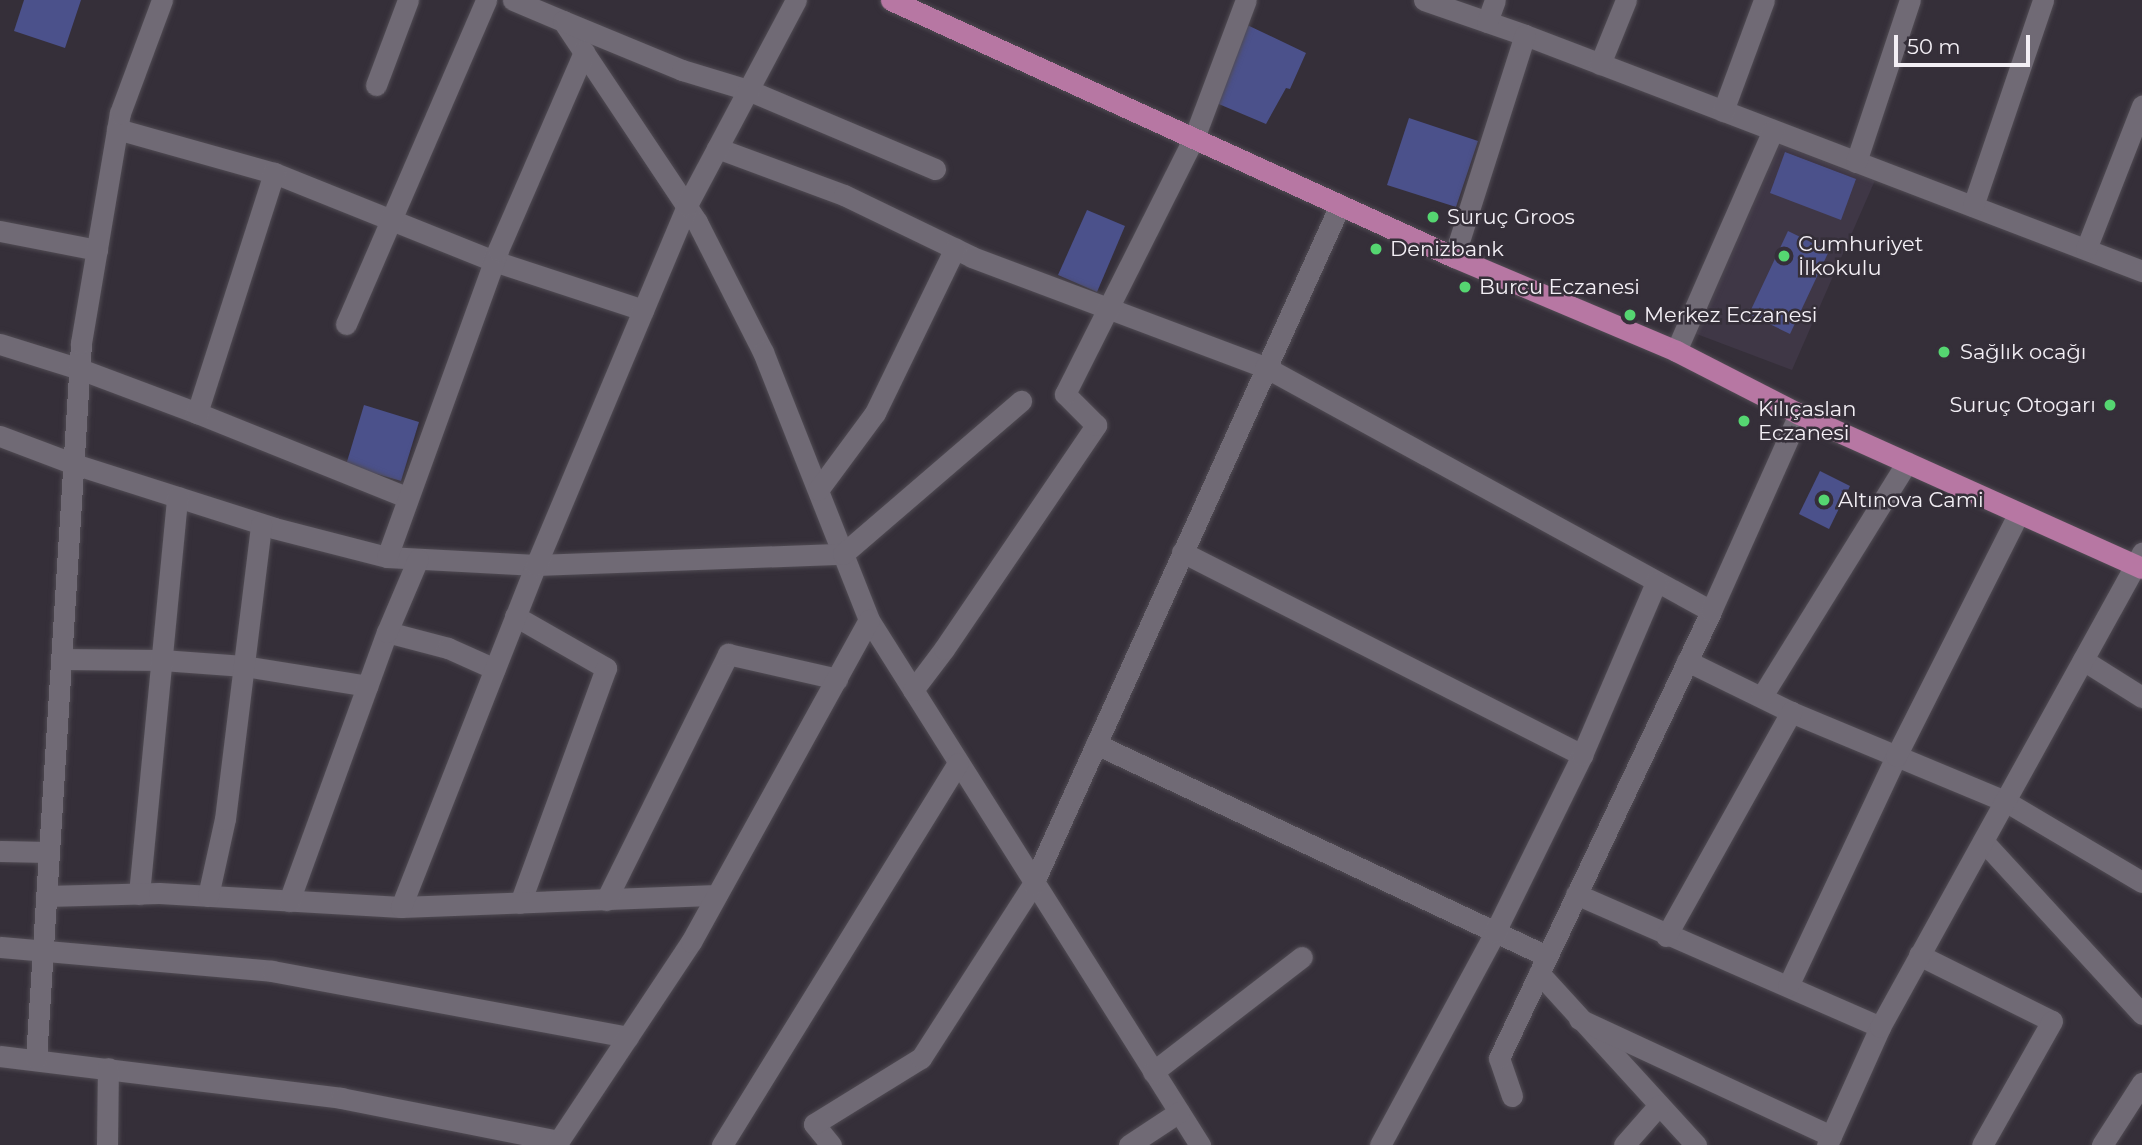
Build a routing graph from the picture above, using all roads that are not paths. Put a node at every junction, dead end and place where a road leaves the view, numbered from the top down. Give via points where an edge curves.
1 (162, 0) edge
2 (408, 0) edge
3 (486, 0) edge
4 (513, 0) edge
5 (796, 0) edge
6 (891, 0) edge
7 (1246, 0) edge
8 (1424, 0) edge
9 (1495, 0) edge
10 (1626, 0) edge
11 (1764, 0) edge
12 (1910, 0) edge
13 (2043, 0) edge
14 (563, 21) junction
15 (1487, 22) junction
16 (1525, 35) junction
17 (584, 52) junction
18 (1600, 64) junction
19 (376, 85) dead end
20 (748, 90) junction
21 (2142, 106) edge
22 (1723, 111) junction
23 (117, 129) junction
24 (1773, 130) junction
25 (1194, 138) junction
26 (717, 148) junction
27 (1857, 162) junction
28 (935, 169) dead end
29 (274, 173) junction
30 (687, 205) junction
31 (1340, 205) junction
32 (1973, 206) junction
33 (393, 221) junction
34 (0, 231) edge
35 (955, 248) junction
36 (2086, 249) junction
37 (97, 250) junction
38 (1454, 257) junction
39 (494, 261) junction
40 (2142, 271) edge
41 (643, 310) junction
42 (1108, 310) junction
43 (346, 324) dead end
44 (0, 344) edge
45 (1676, 351) junction
46 (1265, 367) junction
47 (80, 369) junction
48 (1021, 401) dead end
49 (197, 413) junction
50 (1799, 414) junction
51 (0, 436) edge
52 (1907, 462) junction
53 (74, 464) junction
54 (818, 490) junction
55 (177, 497) junction
56 (408, 498) junction
57 (2019, 513) junction
58 (261, 524) junction
59 (1182, 552) junction
60 (843, 554) junction
61 (387, 557) junction
62 (418, 559) junction
63 (2140, 562) edge
64 (536, 565) junction
65 (1656, 582) junction
66 (1711, 611) junction
67 (516, 616) junction
68 (869, 620) junction
69 (387, 632) junction
70 (61, 659) junction
71 (162, 660) junction
72 (2083, 660) junction
73 (1687, 662) junction
74 (244, 666) junction
75 (495, 669) junction
76 (837, 680) junction
77 (367, 686) junction
78 (913, 690) junction
79 (1762, 696) junction
80 (2142, 697) edge
81 (1791, 712) junction
82 (1096, 744) junction
83 (1582, 755) junction
84 (1896, 756) junction
85 (958, 763) junction
86 (2005, 801) junction
87 (1983, 841) junction
88 (0, 851) edge
89 (49, 852) junction
90 (2142, 882) edge
91 (1033, 884) junction
92 (139, 894) junction
93 (1576, 894) junction
94 (717, 895) junction
95 (46, 896) junction
96 (208, 896) junction
97 (606, 900) junction
98 (289, 901) junction
99 (520, 903) junction
100 (401, 907) junction
101 (1495, 932) junction
102 (1666, 936) junction
103 (0, 947) edge
104 (43, 949) junction
105 (1919, 955) junction
106 (1302, 957) dead end
107 (1543, 964) junction
108 (1788, 986) junction
109 (2142, 1014) edge
110 (1579, 1019) junction
111 (1880, 1027) junction
112 (628, 1037) junction
113 (0, 1056) edge
114 (36, 1059) junction
115 (108, 1069) junction
116 (1153, 1072) junction
117 (2142, 1083) edge
118 (1512, 1096) dead end
119 (1658, 1105) junction
120 (1179, 1112) junction
121 (1829, 1141) edge
122 (557, 1143) edge
123 (107, 1145) edge
124 (722, 1145) edge
125 (831, 1145) edge
126 (1129, 1145) edge
127 (1200, 1145) edge
128 (1380, 1145) edge
129 (1624, 1145) edge
130 (1696, 1145) edge
131 (1982, 1145) edge
132 (2102, 1145) edge

1 - 23 street
2 - 19 street
3 - 33 street
4 - 14 street
5 - 20 street
6 - 25 main road
7 - 25 street
8 - 15 street
9 - 15 street
10 - 18 street
11 - 22 street
12 - 27 street
13 - 32 street
14 - 17 street
14 - 20 street via 682,70
15 - 16 street
16 - 18 street
16 - 38 street
17 - 30 street
17 - 39 street
18 - 22 street
20 - 26 street
20 - 28 street
21 - 36 street
22 - 24 street
23 - 29 street
23 - 37 street
24 - 27 street
24 - 45 street
25 - 31 main road
25 - 42 street
26 - 30 street
26 - 35 street via 844,195
27 - 32 street
29 - 33 street
29 - 49 street
30 - 41 street
30 - 54 street via 763,352
31 - 38 main road
31 - 46 street
32 - 36 street
33 - 39 street
33 - 43 street
34 - 37 street
35 - 42 street
35 - 54 street via 875,412
36 - 40 street
37 - 47 street
38 - 45 main road
39 - 41 street
39 - 56 street
41 - 64 street
42 - 46 street
42 - 78 street via 1065,394 1096,425
44 - 47 street
45 - 50 main road
46 - 59 street
46 - 65 street
47 - 49 street
47 - 53 street
48 - 60 street
49 - 56 street
50 - 52 main road
50 - 66 street
51 - 53 street
52 - 57 main road
52 - 79 street
53 - 55 street
53 - 70 street
54 - 60 street
55 - 58 street
55 - 71 street
56 - 61 street
57 - 63 main road
57 - 84 street
58 - 61 street
58 - 74 street
59 - 82 street
59 - 83 street
60 - 64 street
60 - 68 street
61 - 62 street
62 - 64 street
62 - 69 street
63 - 72 street
64 - 67 street
65 - 66 street
65 - 83 street
66 - 73 street
67 - 75 street
67 - 99 street via 606,668
68 - 76 street
68 - 78 street
69 - 75 street via 448,648
69 - 77 street
70 - 71 street
70 - 89 street
71 - 74 street
71 - 92 street
72 - 80 street
72 - 86 street
73 - 79 street
73 - 93 street
74 - 77 street
74 - 96 street via 225,819
75 - 100 street
76 - 94 street
76 - 97 street via 728,654
77 - 98 street
78 - 85 street
79 - 81 street
81 - 84 street
81 - 102 street
82 - 91 street
82 - 101 street
83 - 101 street
84 - 86 street
84 - 108 street
85 - 91 street
85 - 124 street
86 - 87 street
86 - 90 street
87 - 105 street
87 - 109 street
88 - 89 street
89 - 95 street
91 - 116 street
91 - 125 street via 921,1058 814,1124
92 - 95 street
92 - 96 street
93 - 102 street
93 - 107 street
94 - 97 street
94 - 112 street
95 - 104 street
96 - 98 street
97 - 99 street
98 - 100 street
99 - 100 street
101 - 107 street
101 - 128 street
102 - 108 street
103 - 104 street
104 - 112 street via 272,971
104 - 114 street
105 - 111 street
105 - 131 street via 2052,1021
106 - 116 street
107 - 110 street
107 - 118 street via 1499,1058
108 - 111 street
110 - 119 street
110 - 121 street
111 - 121 street
112 - 122 street
113 - 114 street
114 - 115 street
115 - 122 street via 341,1098
115 - 123 street
116 - 120 street
117 - 132 street
119 - 129 street
119 - 130 street
120 - 126 street
120 - 127 street

